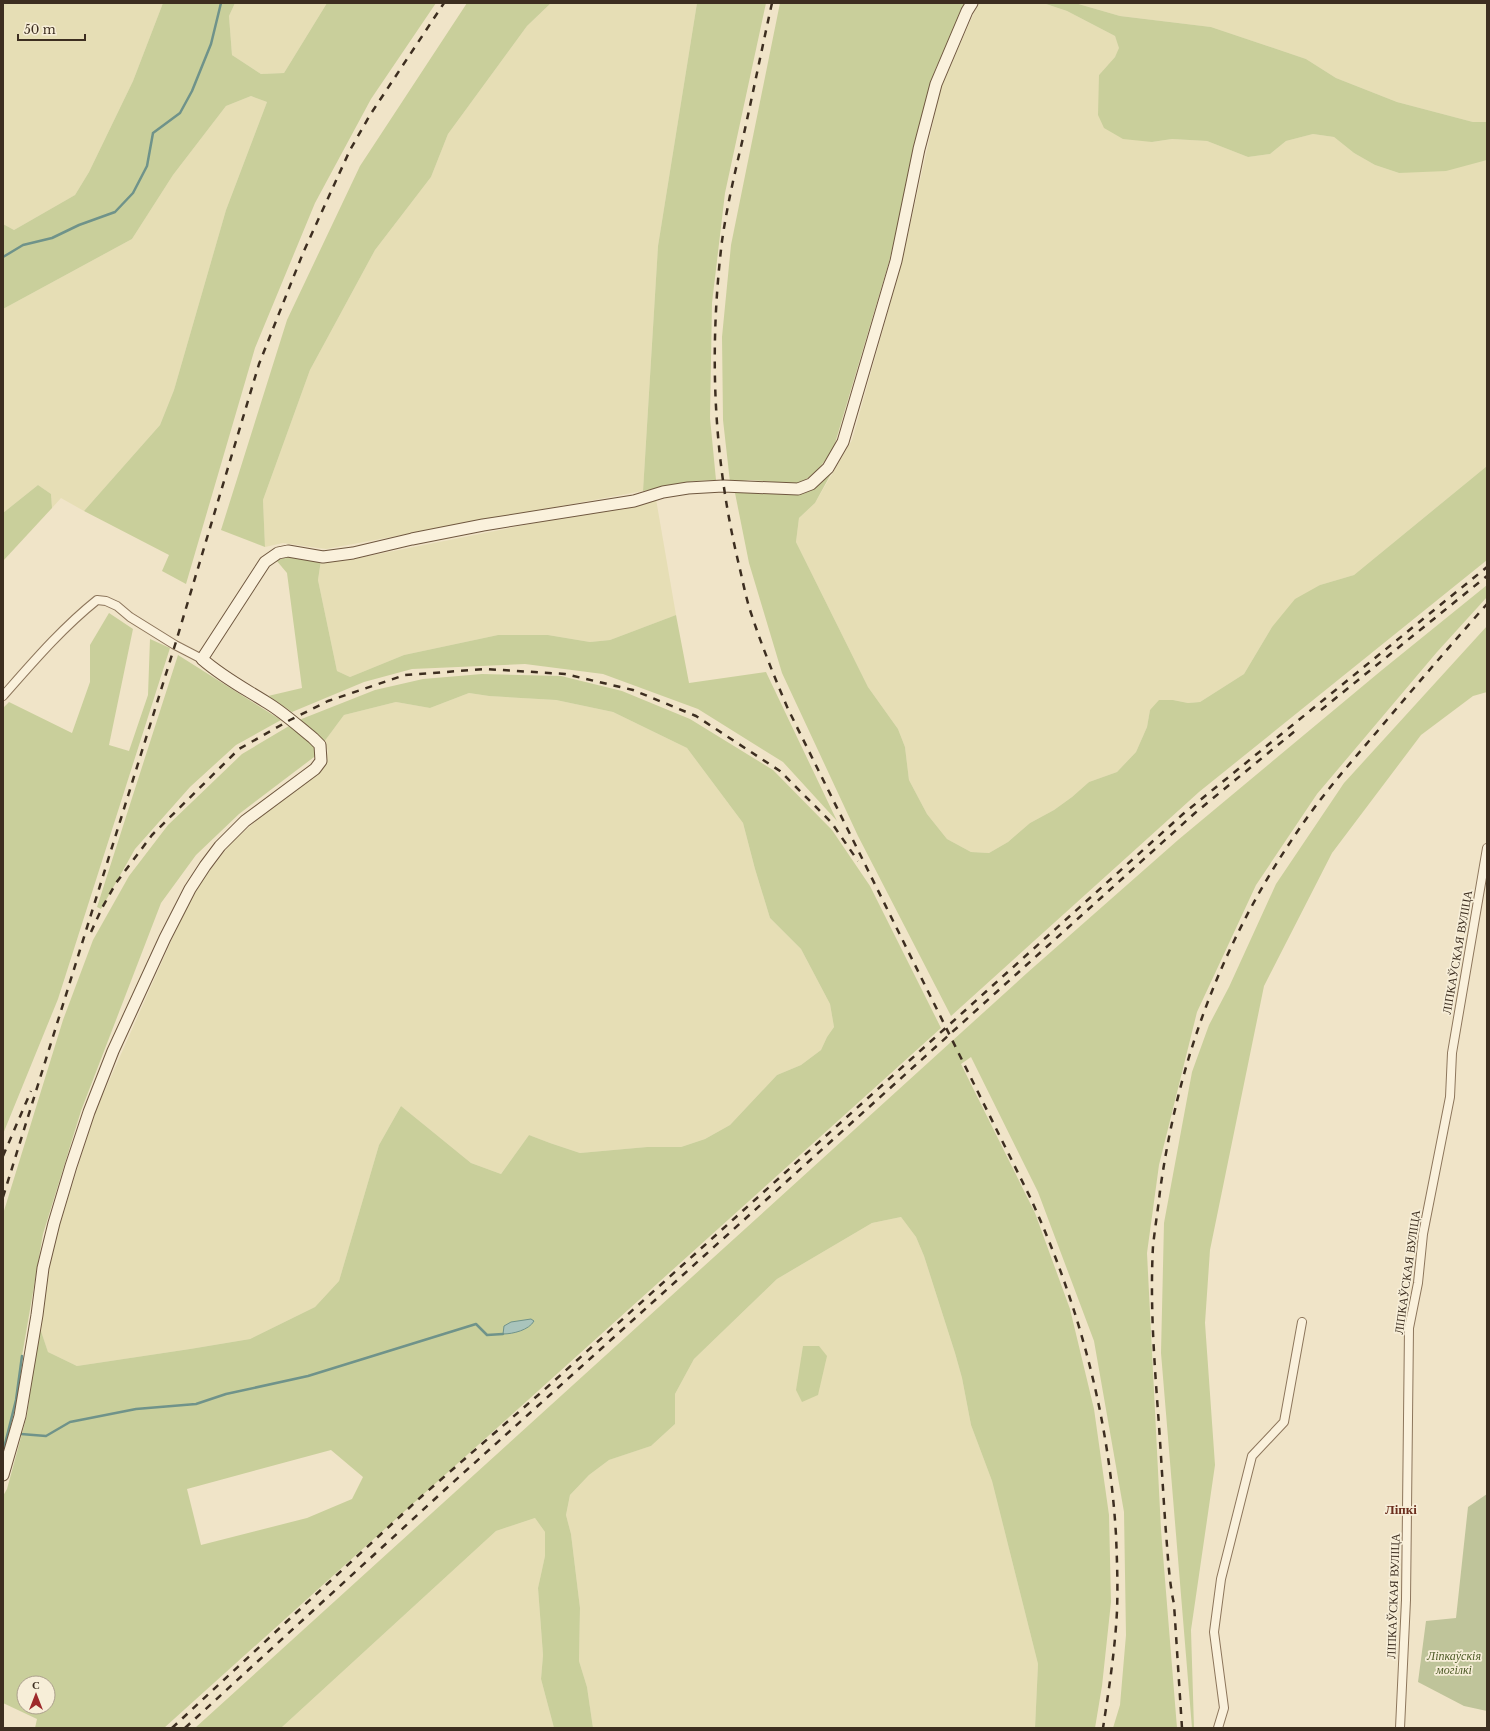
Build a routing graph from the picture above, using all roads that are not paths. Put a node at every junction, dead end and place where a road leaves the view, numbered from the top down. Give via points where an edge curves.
1 (972, 3) edge
2 (202, 659) junction
3 (3, 696) edge
4 (1487, 848) edge
5 (1302, 1322) dead end
6 (3, 1475) edge
7 (1218, 1728) edge
8 (1400, 1728) edge

1 - 2 street via 936,84 919,149 896,261 843,442 828,468 811,484 798,489 723,486 688,488 634,501 483,525 353,553 323,557 288,551 278,553 265,562
2 - 3 street via 160,636 118,606 106,600 97,600 45,648
2 - 6 street via 240,687 268,702 313,738 320,745 321,761 315,769 245,821 220,846 205,866 190,889 113,1051 89,1112 54,1223 43,1268 20,1416
4 - 8 street, ЛІПКАЎСКАЯ ВУЛІЦА via 1452,1053 1450,1096 1423,1234 1418,1283 1409,1328 1406,1600
5 - 7 street via 1284,1422 1252,1456 1221,1579 1214,1632 1224,1708

